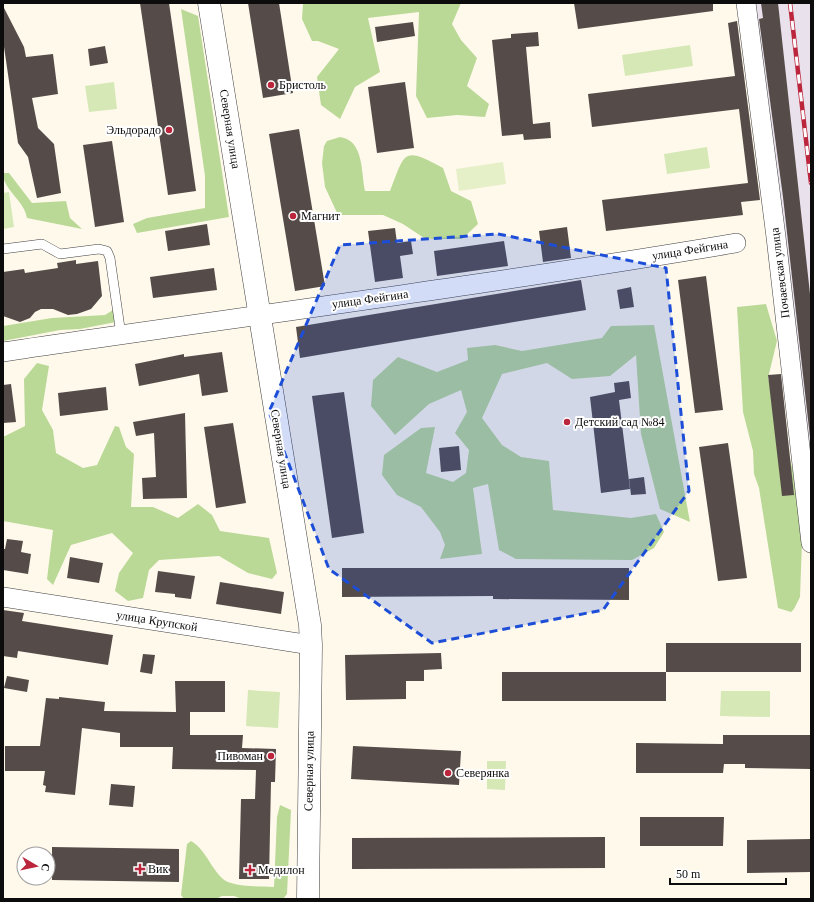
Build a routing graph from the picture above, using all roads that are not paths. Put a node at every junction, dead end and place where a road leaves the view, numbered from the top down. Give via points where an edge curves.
1 (209, 3) edge
2 (746, 3) edge
3 (736, 243) dead end
4 (3, 249) edge
5 (259, 314) junction
6 (121, 334) junction
7 (3, 352) edge
8 (811, 543) edge
9 (3, 598) edge
10 (311, 645) junction
11 (308, 899) edge

1 - 5 street, Северная улица
2 - 8 street, Почаевская улица
3 - 5 street, улица Фейгина via 340,304
4 - 6 lane via 42,244 60,254 99,249 106,251 110,258
5 - 6 street, улица Фейгина
5 - 10 street, Северная улица via 310,625
6 - 7 street, улица Фейгина
9 - 10 street, улица Крупской
10 - 11 street, Северная улица

